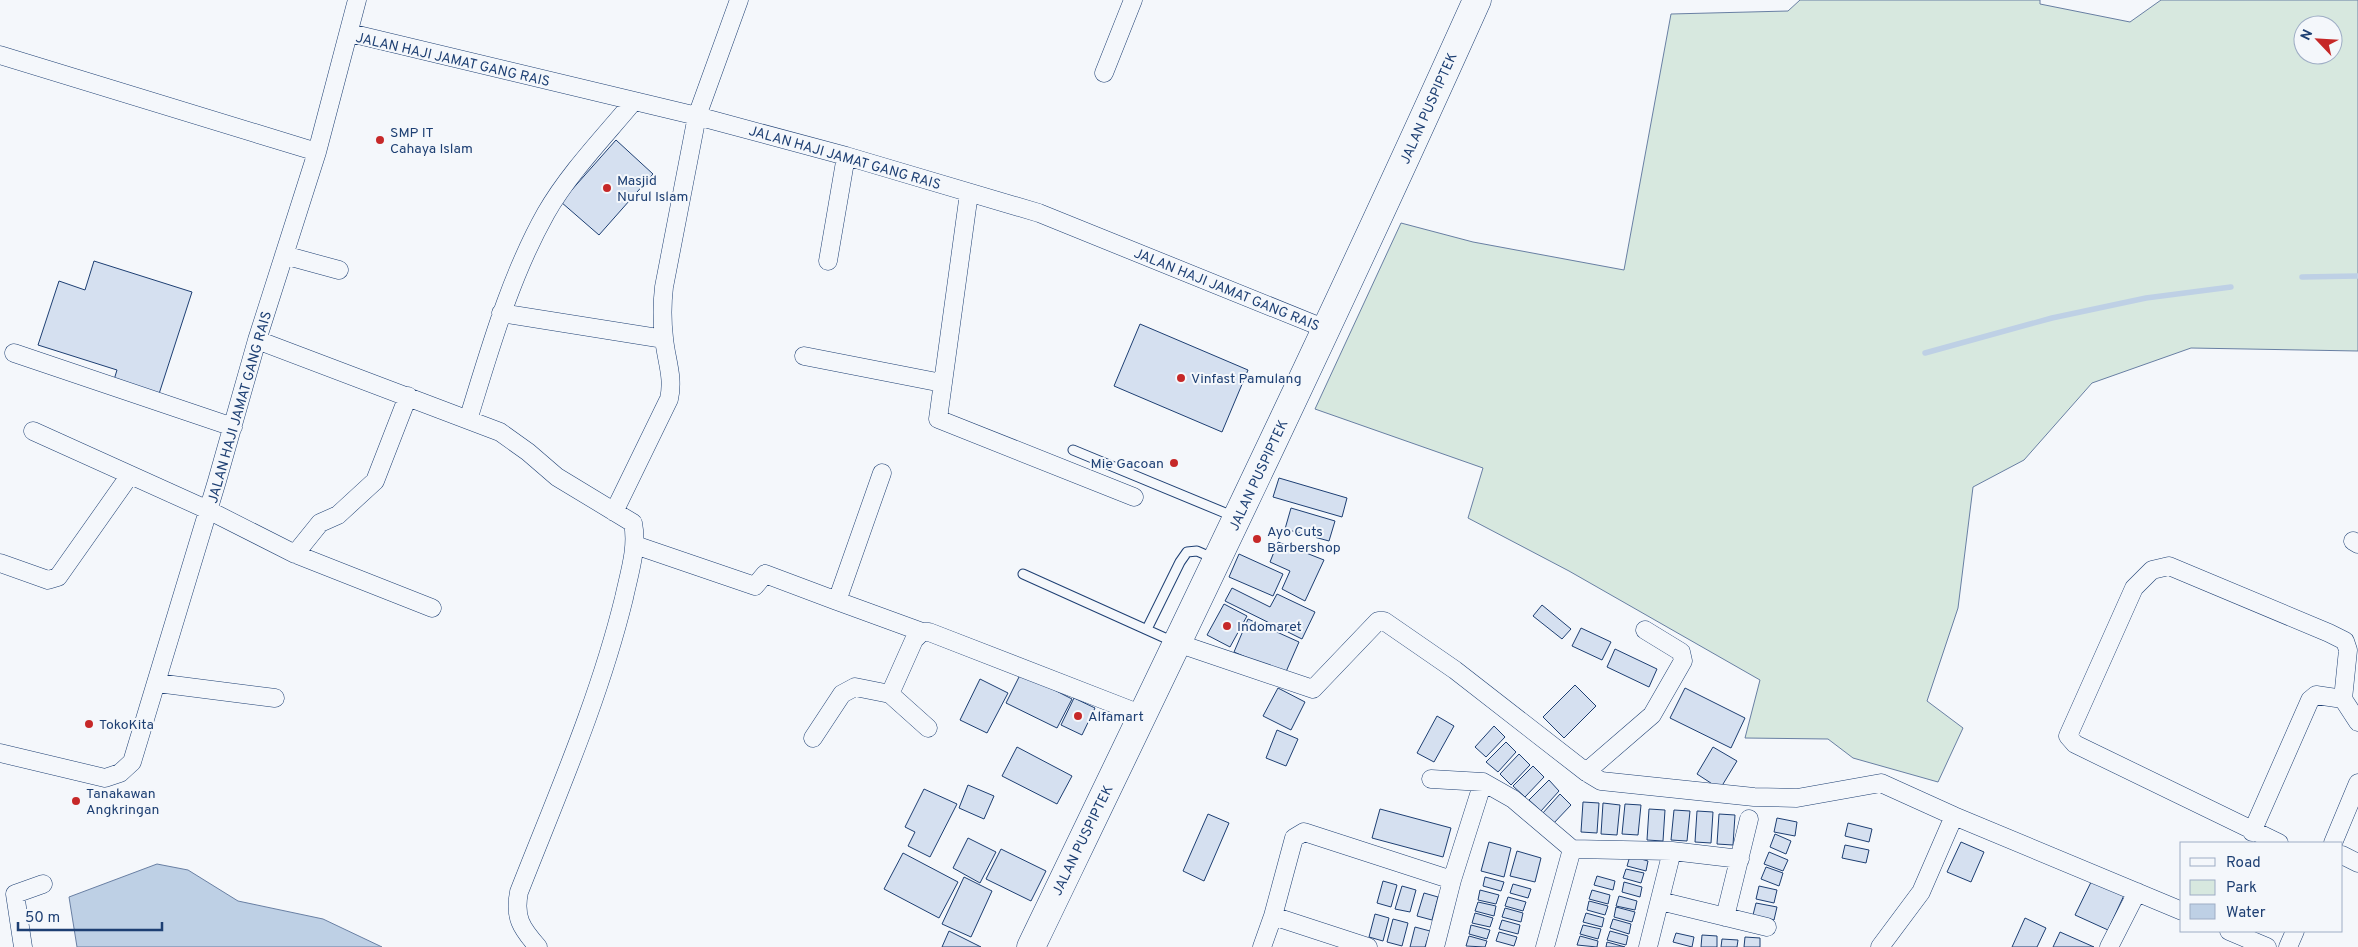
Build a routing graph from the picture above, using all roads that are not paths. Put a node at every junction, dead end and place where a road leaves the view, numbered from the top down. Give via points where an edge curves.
1 (358, 0) edge
2 (739, 0) edge
3 (1133, 0) edge
4 (1477, 0) edge
5 (350, 33) junction
6 (0, 55) edge
7 (1104, 73) dead end
8 (633, 102) junction
9 (697, 116) junction
10 (317, 152) junction
11 (846, 156) junction
12 (969, 192) junction
13 (284, 255) junction
14 (828, 261) dead end
15 (339, 270) dead end
16 (501, 313) junction
17 (1326, 329) junction
18 (664, 339) junction
19 (257, 340) junction
20 (14, 353) dead end
21 (804, 356) dead end
22 (942, 383) junction
23 (408, 396) junction
24 (468, 420) junction
25 (233, 427) junction
26 (33, 431) dead end
27 (1073, 450) dead end
28 (882, 473) dead end
29 (130, 474) junction
30 (1134, 497) dead end
31 (208, 510) junction
32 (614, 512) junction
33 (1238, 518) junction
34 (635, 545) junction
35 (295, 554) junction
36 (1218, 560) junction
37 (0, 563) edge
38 (1023, 574) dead end
39 (836, 601) junction
40 (432, 608) dead end
41 (1146, 629) junction
42 (1645, 630) dead end
43 (922, 632) junction
44 (1177, 643) junction
45 (157, 683) junction
46 (890, 694) junction
47 (275, 698) dead end
48 (2343, 700) junction
49 (1143, 715) junction
50 (2358, 722) edge
51 (928, 728) dead end
52 (813, 738) dead end
53 (0, 752) edge
54 (1586, 772) junction
55 (1431, 779) dead end
56 (1483, 782) junction
57 (2358, 783) edge
58 (1954, 816) junction
59 (1749, 819) dead end
60 (2252, 832) junction
61 (2277, 842) edge
62 (2333, 842) edge
63 (1572, 849) junction
64 (1672, 851) junction
65 (2343, 855) edge
66 (1740, 859) junction
67 (2358, 862) edge
68 (1452, 880) junction
69 (43, 884) dead end
70 (2137, 892) junction
71 (1660, 901) junction
72 (2180, 910) edge
73 (1273, 916) junction
74 (1725, 917) junction
75 (1767, 927) dead end
76 (2231, 932) edge
77 (2295, 932) edge
78 (23, 947) edge
79 (538, 947) edge
80 (1031, 947) edge
81 (1262, 947) edge
82 (1368, 947) edge
83 (1435, 947) edge
84 (1545, 947) edge
85 (1648, 947) edge
86 (1880, 947) edge
87 (2109, 947) edge
88 (2266, 947) edge
89 (2288, 947) edge

1 - 5 street
2 - 9 street
3 - 7 street
4 - 17 main road, JALAN PUSPIPTEK
5 - 8 street, JALAN HAJI JAMAT GANG RAIS
5 - 10 street, JALAN HAJI JAMAT GANG RAIS
6 - 10 street
8 - 9 street, JALAN HAJI JAMAT GANG RAIS
8 - 16 street via 552,204
9 - 11 street, JALAN HAJI JAMAT GANG RAIS
9 - 18 street via 664,287
10 - 13 street, JALAN HAJI JAMAT GANG RAIS
11 - 12 street, JALAN HAJI JAMAT GANG RAIS
11 - 14 street
12 - 17 street, JALAN HAJI JAMAT GANG RAIS via 1039,213
12 - 22 street
13 - 15 street
13 - 19 street, JALAN HAJI JAMAT GANG RAIS
16 - 18 street
16 - 24 street
17 - 33 main road, JALAN PUSPIPTEK
18 - 32 street via 671,375 669,399
19 - 23 street
19 - 25 street, JALAN HAJI JAMAT GANG RAIS
20 - 25 street
21 - 22 street
22 - 30 street via 940,420
23 - 24 street
23 - 35 street via 375,481 338,515 320,523
24 - 32 street via 500,432 557,478
25 - 31 street, JALAN HAJI JAMAT GANG RAIS
26 - 29 street
27 - 33 lane
28 - 39 street
29 - 31 street
29 - 37 street via 58,577 48,580
31 - 35 street
31 - 45 street, JALAN HAJI JAMAT GANG RAIS
32 - 34 street via 632,521
33 - 36 main road, JALAN PUSPIPTEK
34 - 39 street via 755,586 765,574
34 - 79 street via 621,610 586,723 519,892 518,920
35 - 40 street
36 - 41 lane via 1197,551 1187,552
36 - 44 main road, JALAN PUSPIPTEK
38 - 41 lane
39 - 43 street
41 - 44 lane
42 - 54 street via 1681,652 1683,661 1652,715
43 - 46 street via 914,640
43 - 49 street via 942,636
44 - 49 main road, JALAN PUSPIPTEK
44 - 54 street via 1313,688 1378,621 1384,621 1455,670
45 - 47 street
45 - 53 street, JALAN HAJI JAMAT GANG RAIS via 132,762 116,775 106,778
46 - 51 street
46 - 52 street via 855,687 842,694
48 - 50 street
48 - 60 street via 2316,695 2310,700
48 - 60 street via 2348,645 2330,632 2169,566 2152,570 2134,588 2068,736 2075,744
49 - 80 main road, JALAN PUSPIPTEK
54 - 58 street via 1606,783 1797,798 1881,783
55 - 56 street
56 - 63 street via 1513,798
56 - 68 street
57 - 62 street
58 - 70 street
58 - 86 street via 1921,892
59 - 66 street
60 - 61 street
63 - 64 street
63 - 84 street
64 - 66 street
64 - 71 street
65 - 67 street
66 - 74 street
68 - 73 street via 1304,832 1294,838
68 - 83 street
69 - 78 street via 15,894
70 - 72 street
70 - 87 street
71 - 74 street
71 - 85 street
73 - 81 street
73 - 82 street
74 - 75 street
76 - 88 street
77 - 89 street

